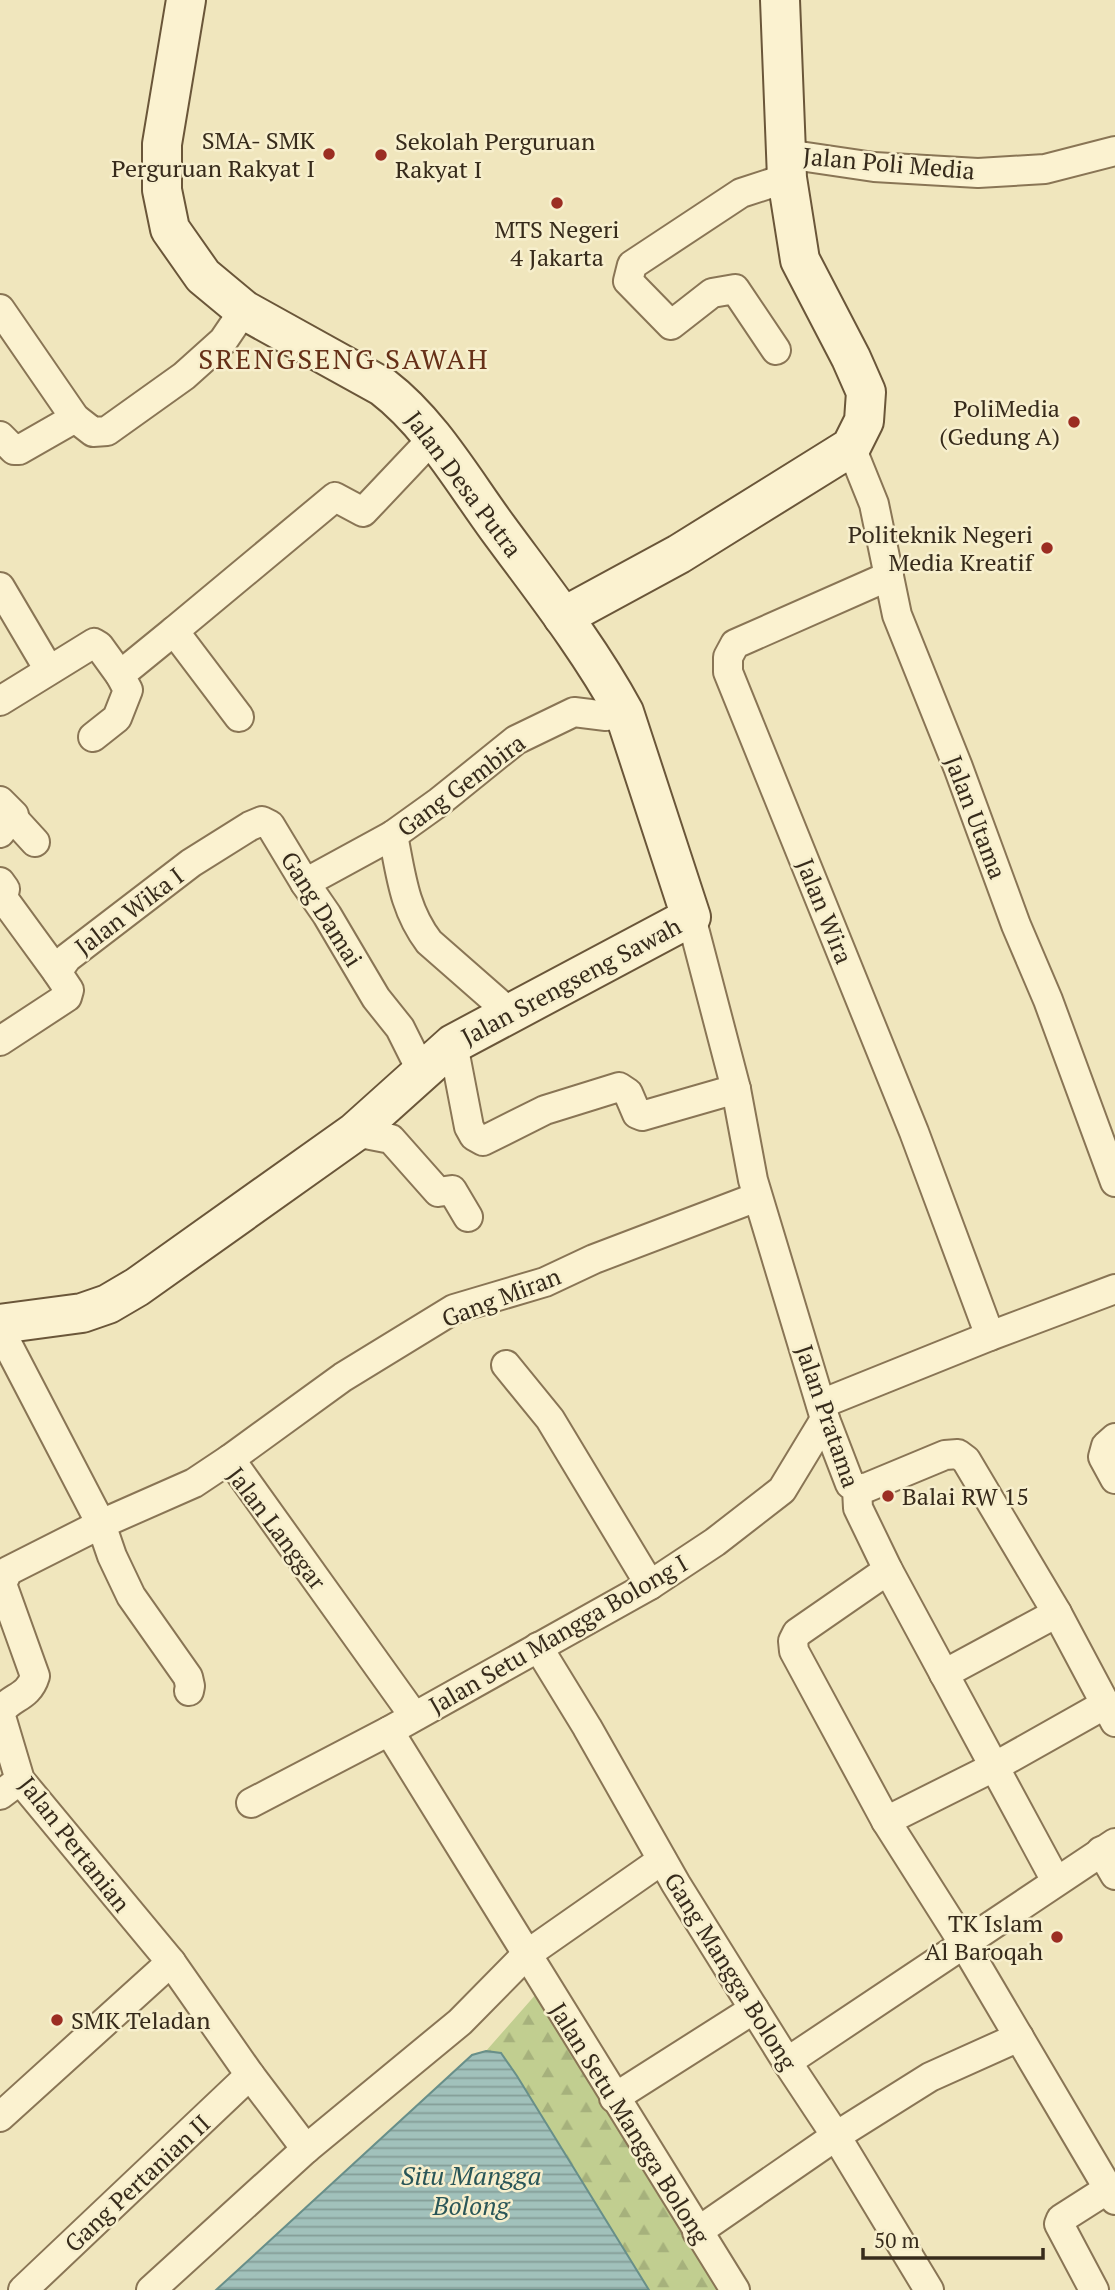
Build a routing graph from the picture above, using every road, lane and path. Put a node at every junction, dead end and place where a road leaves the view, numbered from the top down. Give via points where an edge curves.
1 (186, 0) edge
2 (780, 0) edge
3 (1115, 151) edge
4 (786, 166) junction
5 (0, 309) edge
6 (244, 310) junction
7 (776, 350) dead end
8 (75, 418) junction
9 (0, 436) edge
10 (433, 438) junction
11 (851, 447) junction
12 (889, 576) junction
13 (0, 587) edge
14 (563, 617) junction
15 (174, 631) junction
16 (49, 670) junction
17 (120, 674) junction
18 (0, 701) edge
19 (624, 712) junction
20 (239, 716) dead end
21 (93, 737) dead end
22 (4, 817) edge
23 (393, 835) junction
24 (35, 842) dead end
25 (191, 863) joint
26 (0, 883) edge
27 (305, 883) junction
28 (691, 916) junction
29 (57, 972) junction
30 (510, 1013) junction
31 (0, 1041) edge
32 (453, 1044) junction
33 (422, 1072) junction
34 (736, 1089) junction
35 (355, 1132) junction
36 (1115, 1182) edge
37 (758, 1197) junction
38 (468, 1217) dead end
39 (1115, 1289) edge
40 (0, 1324) edge
41 (0, 1330) edge
42 (990, 1336) junction
43 (506, 1364) dead end
44 (823, 1411) junction
45 (1115, 1437) edge
46 (230, 1460) junction
47 (1115, 1479) edge
48 (857, 1489) junction
49 (101, 1524) junction
50 (888, 1570) junction
51 (650, 1585) junction
52 (1057, 1613) junction
53 (538, 1647) junction
54 (944, 1674) junction
55 (189, 1691) dead end
56 (1110, 1714) edge
57 (414, 1716) junction
58 (389, 1731) junction
59 (993, 1767) junction
60 (10, 1787) edge
61 (251, 1803) dead end
62 (886, 1821) junction
63 (1108, 1847) edge
64 (662, 1860) junction
65 (1115, 1875) edge
66 (1056, 1881) junction
67 (964, 1944) junction
68 (526, 1955) junction
69 (171, 1962) junction
70 (754, 2009) junction
71 (1019, 2037) junction
72 (787, 2062) junction
73 (250, 2075) junction
74 (614, 2098) junction
75 (0, 2117) edge
76 (836, 2136) junction
77 (306, 2149) junction
78 (1112, 2194) edge
79 (697, 2232) junction
80 (23, 2290) edge
81 (151, 2290) edge
82 (735, 2290) edge
83 (929, 2290) edge
84 (1094, 2290) edge

1 - 6 street, Jalan Desa Putra via 162,144 162,190 170,229 204,276
2 - 4 street
3 - 4 street, Jalan Poli Media via 1045,169 978,173
4 - 7 street via 632,265 628,281 671,326 712,293 735,289
4 - 11 street via 800,260 866,392 864,421
5 - 8 street
6 - 8 street via 223,341 184,376 107,431 93,432
6 - 10 street, Jalan Desa Putra via 383,387 403,402
8 - 9 street via 19,450
10 - 14 street, Jalan Desa Putra
10 - 15 street via 363,512 335,497
11 - 12 street, Jalan Utama via 874,504
11 - 14 street via 679,554
12 - 36 street, Jalan Utama via 897,615
12 - 42 street, Jalan Wira via 735,644 728,657 728,672 914,1132
13 - 16 street
14 - 19 street, Jalan Srengseng Sawah
15 - 17 street
15 - 20 street
16 - 17 street via 96,643
16 - 18 street
17 - 21 street via 128,690 117,718
19 - 23 street, Gang Gembira via 606,716 574,712 516,740
19 - 28 street, Jalan Srengseng Sawah
22 - 24 street
23 - 27 street, Gang Gembira
23 - 30 street via 406,902 418,928
25 - 27 street, Gang Damai via 262,821 270,825
25 - 29 street, Jalan Wika I via 67,958
26 - 29 street via 5,889 3,898
27 - 33 street, Gang Damai via 376,998 400,1028
28 - 30 street, Jalan Srengseng Sawah
28 - 34 street, Jalan Pratama
29 - 31 street, Jalan Wika I via 69,990 67,997
30 - 32 street, Jalan Srengseng Sawah
32 - 33 street, Jalan Srengseng Sawah
32 - 34 street via 468,1127 482,1141 545,1110 619,1087 642,1116
33 - 35 street, Jalan Srengseng Sawah
34 - 37 street, Jalan Pratama
35 - 38 street via 391,1139 438,1192 452,1190
35 - 40 street, Jalan Srengseng Sawah via 108,1304 82,1313
37 - 44 street, Jalan Pratama
37 - 46 street, Gang Miran via 545,1282 454,1309 343,1377
39 - 42 street
41 - 49 street
42 - 44 street
43 - 51 street via 550,1419
44 - 48 street, Jalan Pratama via 850,1484
44 - 51 street, Jalan Setu Mangga Bolong I via 782,1490
45 - 47 street via 1103,1457
46 - 49 street, Jalan Langgar via 194,1483
46 - 57 street, Jalan Langgar
48 - 50 street, Jalan Pratama via 858,1508
48 - 52 street via 944,1455 958,1454 967,1460
49 - 55 street via 131,1597 188,1677
49 - 60 street, Jalan Pertanian via 3,1577 35,1676 27,1692 5,1704 0,1713
50 - 54 street, Jalan Pratama
50 - 62 street via 797,1633 793,1641 794,1651
51 - 53 street, Jalan Setu Mangga Bolong I
52 - 54 street
52 - 56 street
53 - 57 street, Jalan Setu Mangga Bolong I
53 - 64 street, Gang Mangga Bolong
54 - 59 street, Jalan Pratama
56 - 59 street
57 - 58 street, Jalan Setu Mangga Bolong I
58 - 61 street, Jalan Setu Mangga Bolong I
58 - 68 street, Jalan Setu Mangga Bolong
59 - 62 street
59 - 66 street, Jalan Pratama
60 - 69 street, Jalan Pertanian
62 - 67 street
63 - 65 street
63 - 66 street
64 - 68 street
64 - 70 street, Gang Mangga Bolong
66 - 67 street
67 - 71 street
67 - 72 street
68 - 74 street, Jalan Setu Mangga Bolong
68 - 77 street via 460,2022
69 - 73 street, Jalan Pertanian
69 - 75 street
70 - 72 street, Gang Mangga Bolong
70 - 74 street
71 - 76 street via 930,2077
71 - 78 street
72 - 76 street, Gang Mangga Bolong
73 - 77 street, Jalan Pertanian
73 - 80 street, Gang Pertanian II
74 - 79 street, Jalan Setu Mangga Bolong
76 - 79 street
76 - 83 street, Gang Mangga Bolong
77 - 81 street
78 - 84 street via 1059,2224
79 - 82 street, Jalan Setu Mangga Bolong

